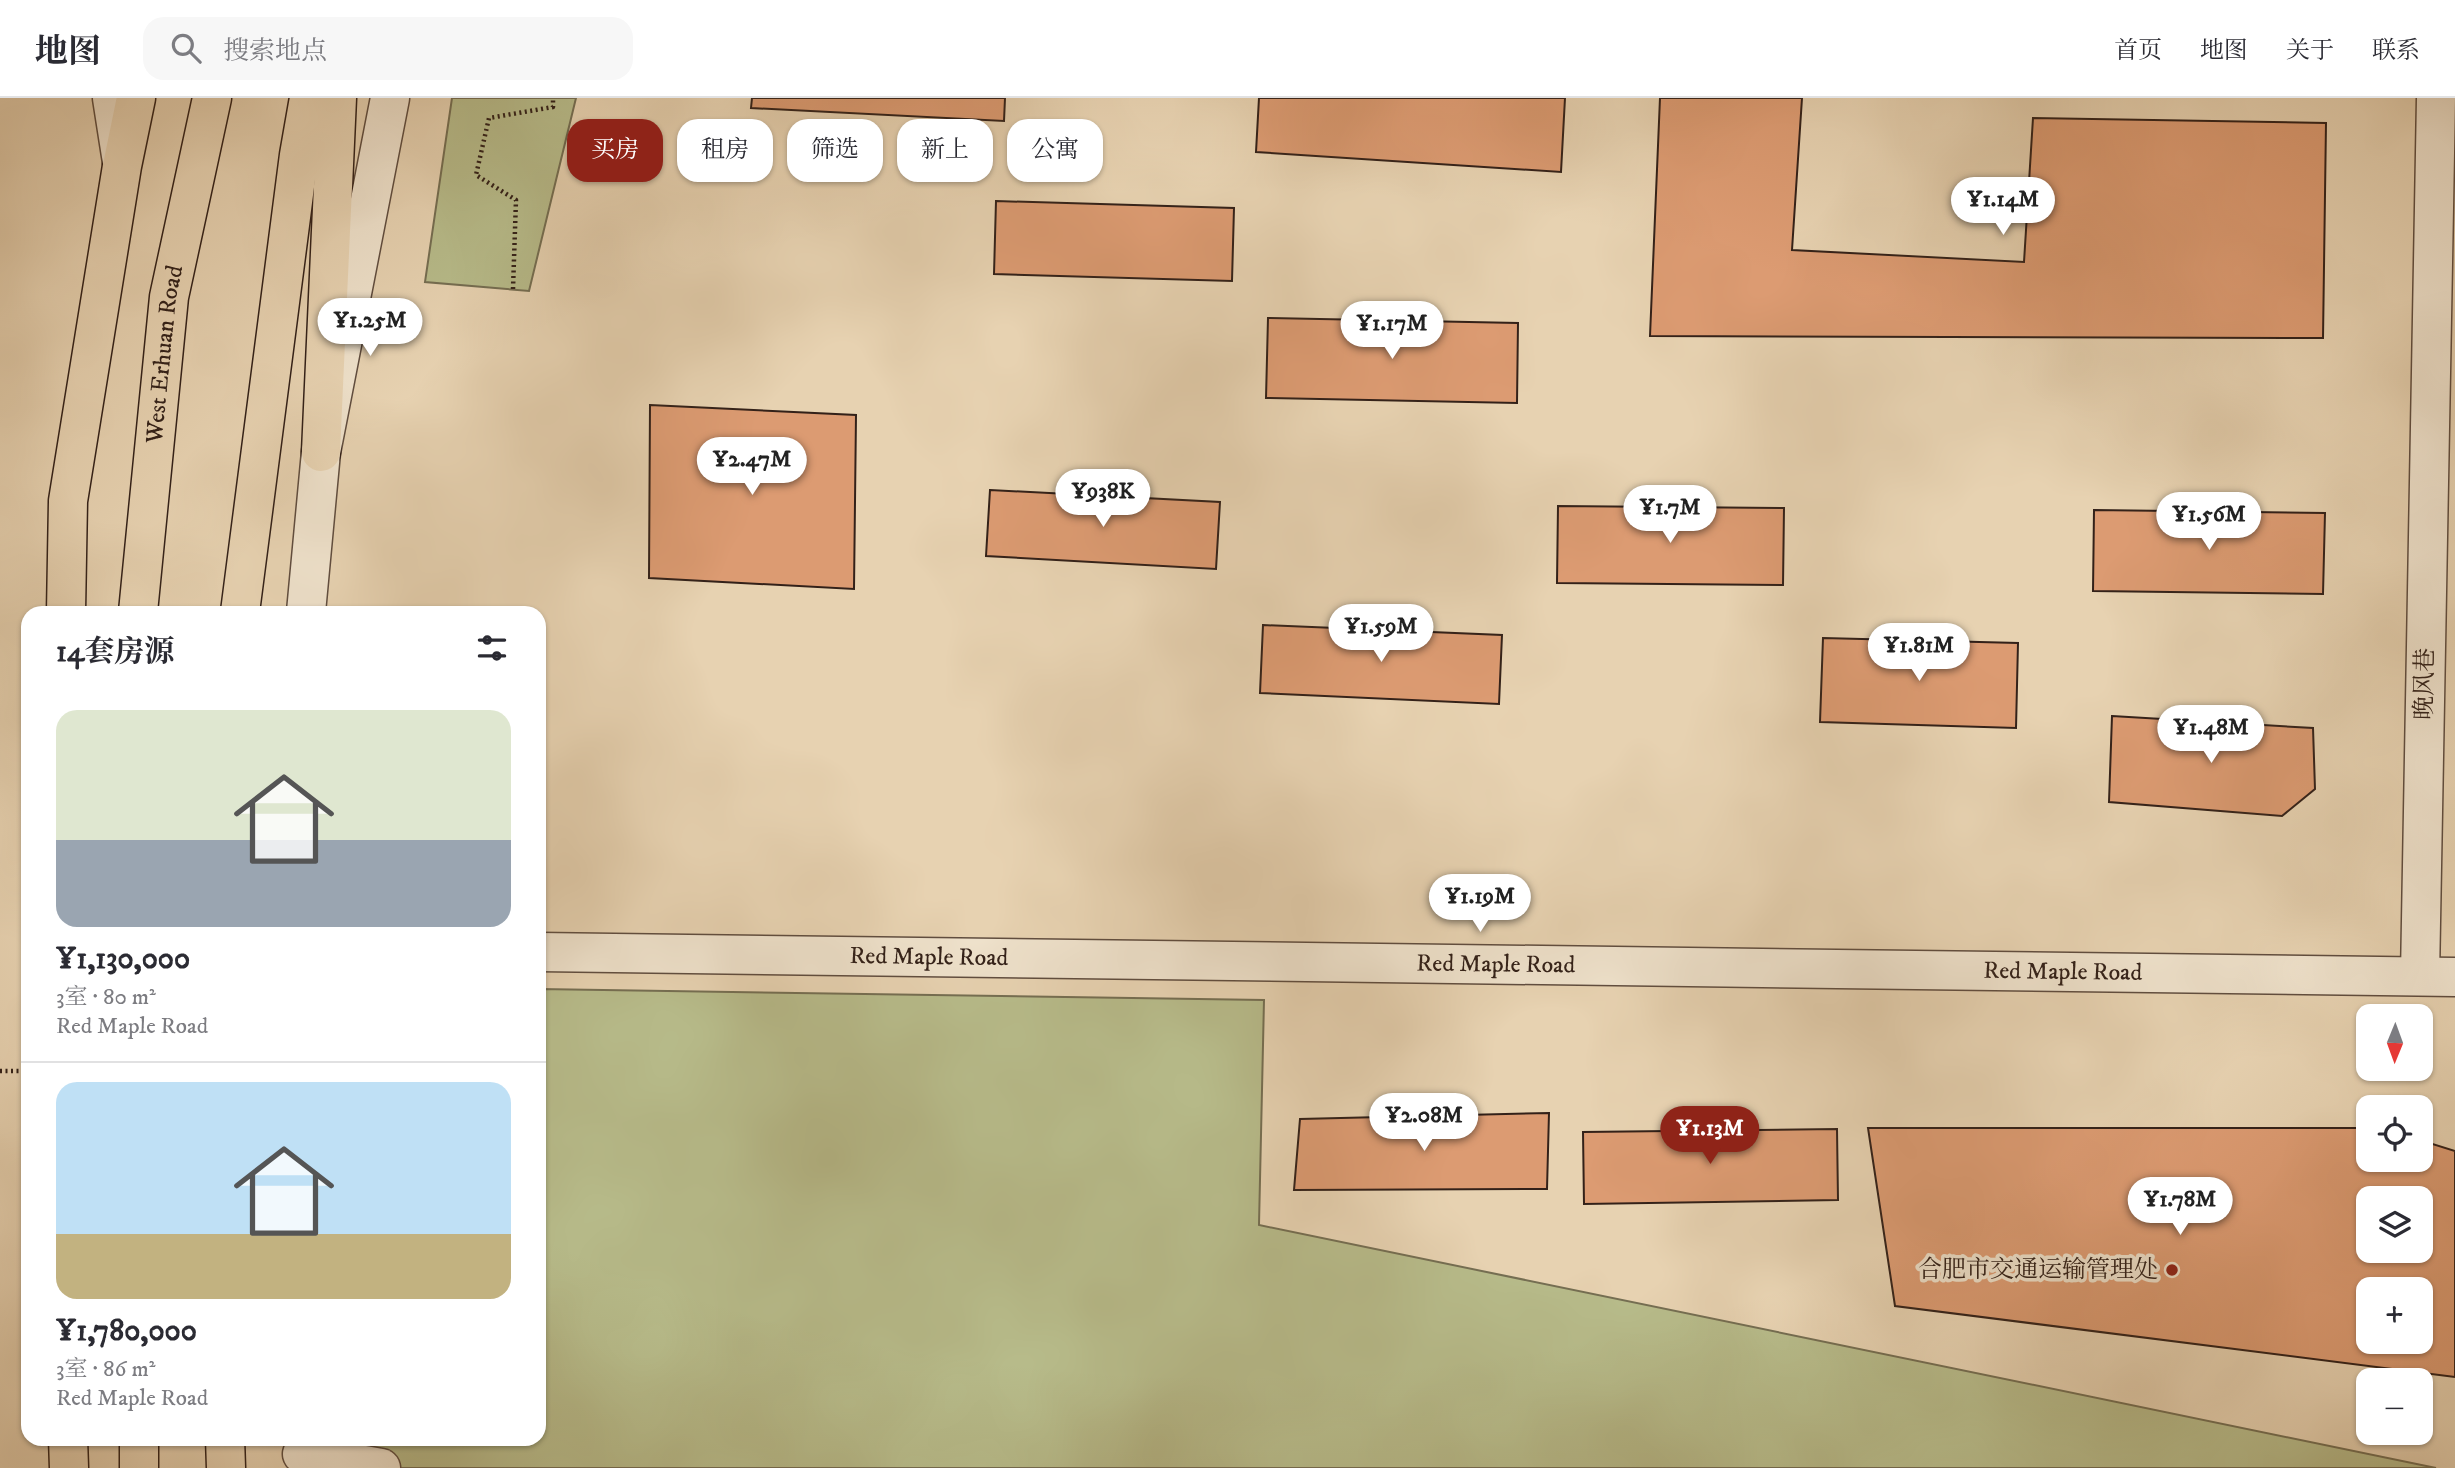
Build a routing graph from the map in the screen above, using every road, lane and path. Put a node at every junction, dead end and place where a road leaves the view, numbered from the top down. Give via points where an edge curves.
1 (112, 98) edge
2 (136, 98) edge
3 (186, 98) edge
4 (212, 98) edge
5 (309, 98) edge
6 (337, 98) edge
7 (390, 98) edge
8 (553, 98) edge
9 (2436, 98) edge
10 (122, 166) junction
11 (171, 288) junction
12 (513, 289) dead end
13 (321, 452) junction
14 (66, 606) edge
15 (139, 606) edge
16 (241, 606) edge
17 (307, 606) edge
18 (546, 951) edge
19 (2437, 977) edge
20 (0, 1071) edge
21 (21, 1071) edge
22 (68, 1446) edge
23 (139, 1446) edge
24 (225, 1446) edge
25 (302, 1454) edge
26 (69, 1468) edge
27 (139, 1468) edge
28 (226, 1468) edge
29 (381, 1468) edge

1 - 10 street
2 - 10 highway
3 - 11 highway
4 - 11 highway, West Erhuan Road
5 - 16 highway
6 - 13 highway
7 - 13 street
8 - 12 path via 552,107 489,118 476,175 516,200
9 - 19 street, 晚风巷
10 - 14 highway via 68,501
11 - 15 highway, West Erhuan Road
13 - 17 street
18 - 19 street, Red Maple Road
20 - 21 path
22 - 26 highway
23 - 27 highway
24 - 28 highway
25 - 29 street

